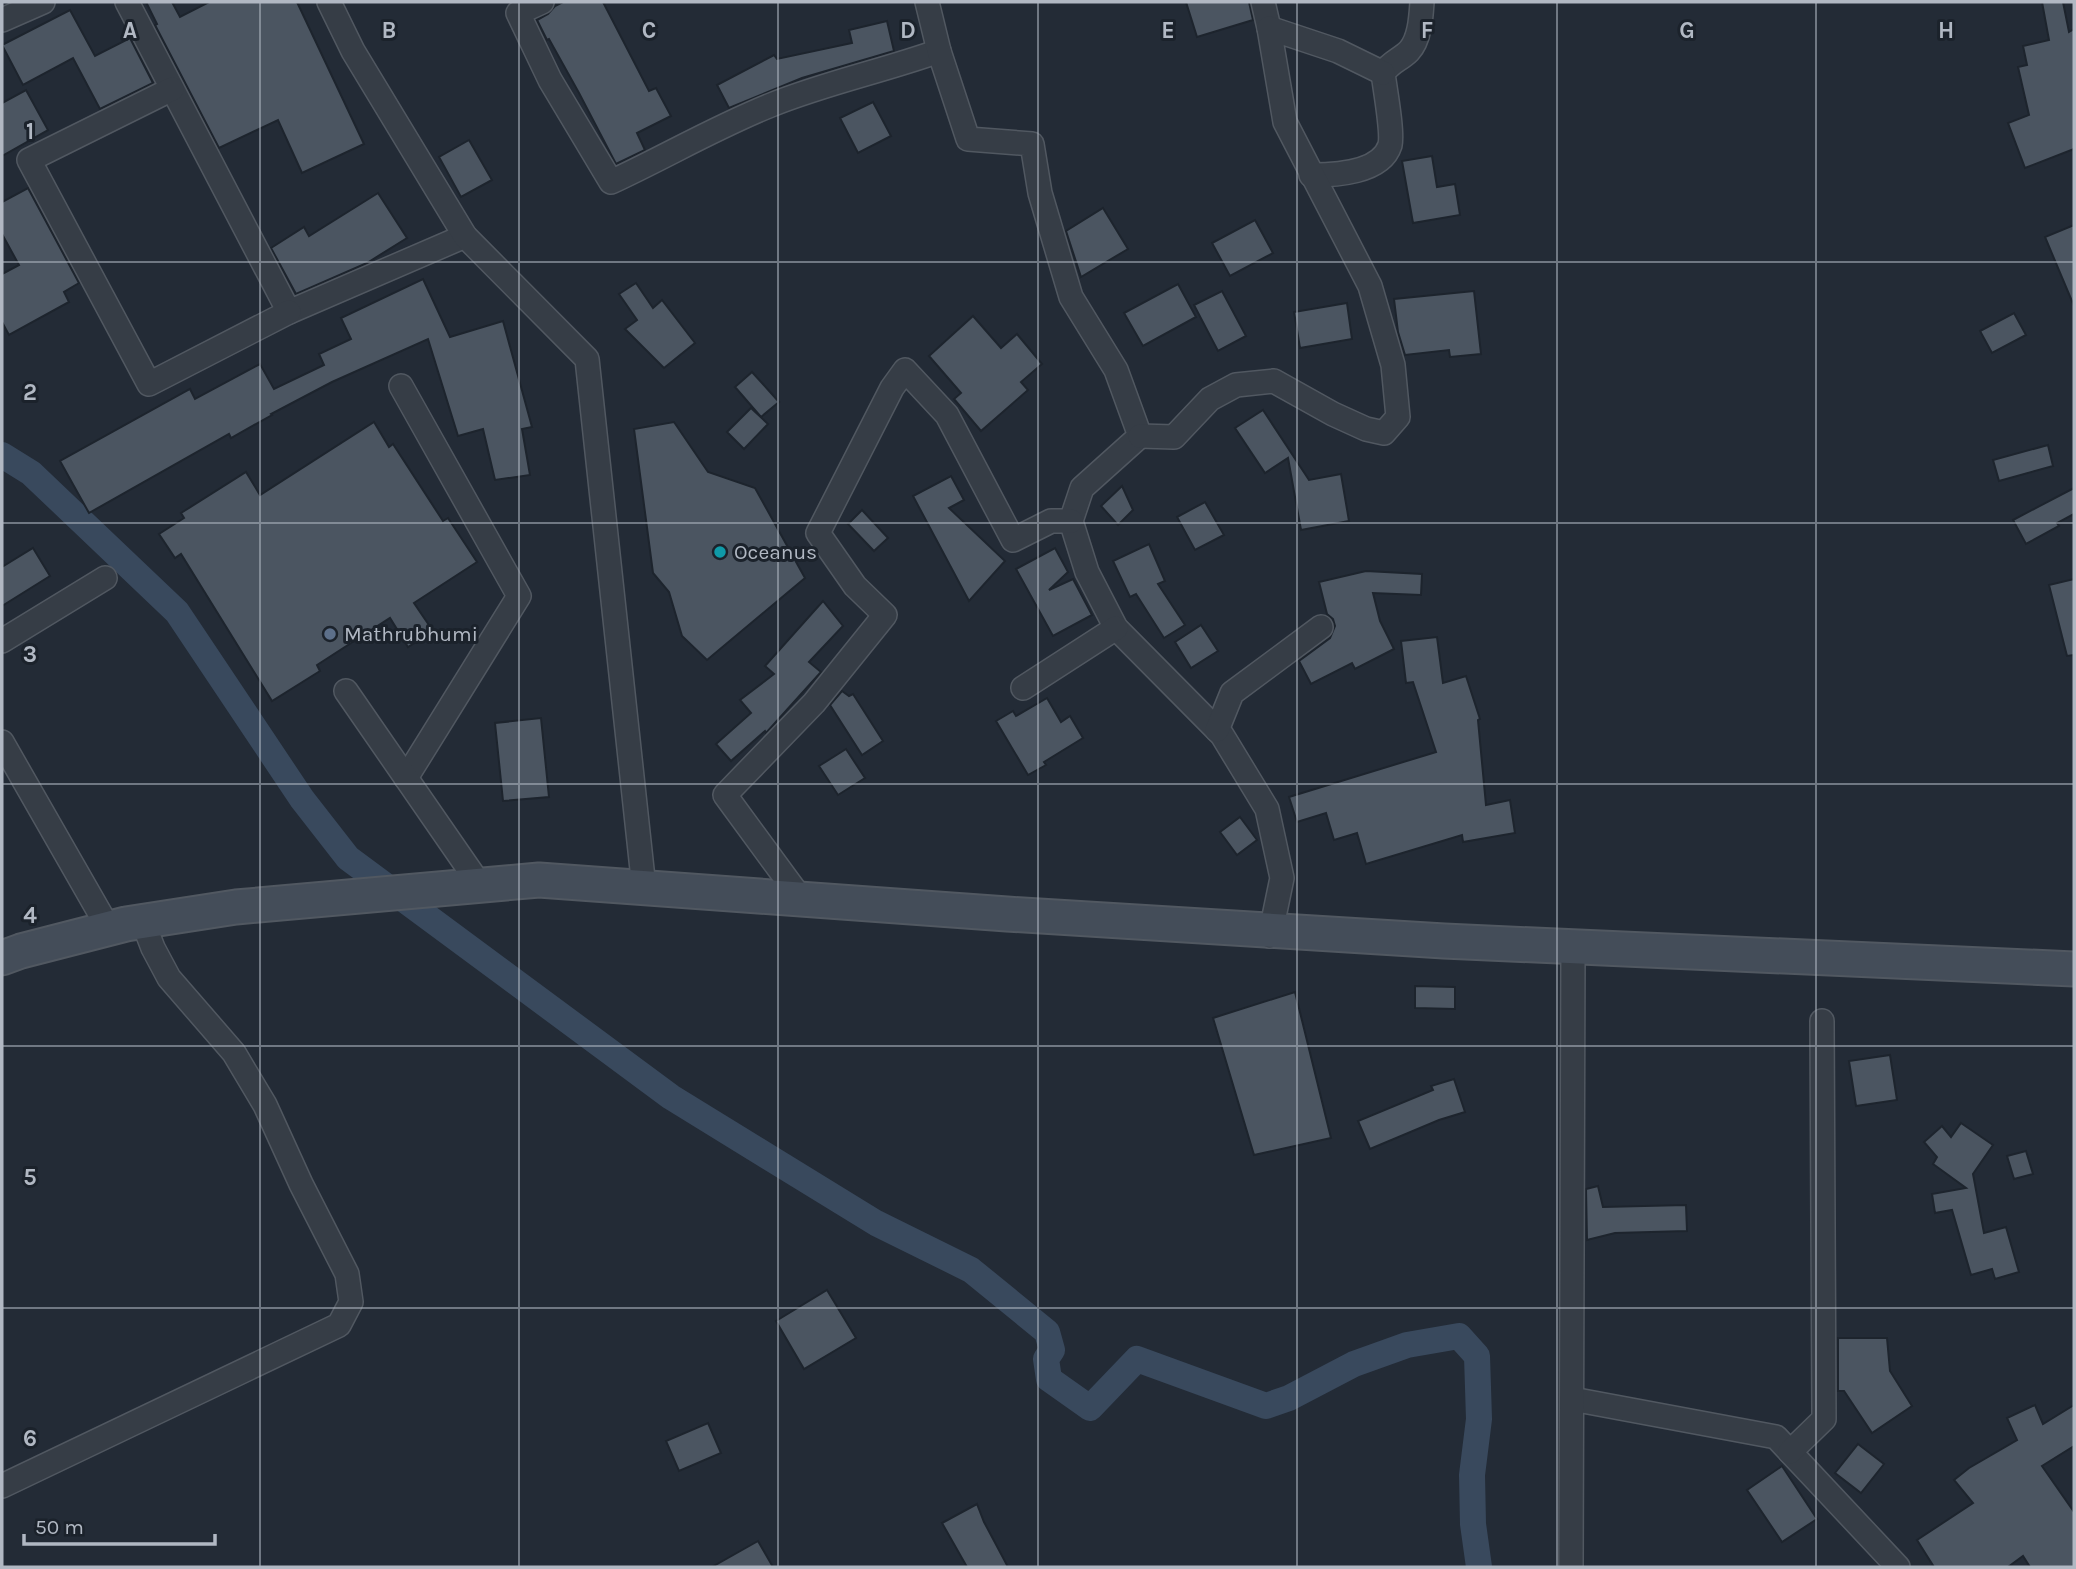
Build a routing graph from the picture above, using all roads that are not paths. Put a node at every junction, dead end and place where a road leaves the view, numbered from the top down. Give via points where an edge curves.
1 (43, 2) edge
2 (127, 2) edge
3 (329, 2) edge
4 (542, 2) edge
5 (927, 2) edge
6 (1263, 2) edge
7 (1422, 2) edge
8 (515, 7) edge
9 (2, 20) edge
10 (1269, 28) junction
11 (939, 51) junction
12 (1383, 73) junction
13 (172, 89) junction
14 (1311, 175) junction
15 (465, 236) junction
16 (289, 312) junction
17 (401, 386) dead end
18 (1140, 436) junction
19 (1071, 520) junction
20 (105, 578) dead end
21 (1321, 627) dead end
22 (1115, 628) junction
23 (2, 640) edge
24 (1023, 688) dead end
25 (346, 691) dead end
26 (1217, 730) junction
27 (2, 742) edge
28 (406, 778) junction
29 (476, 886) junction
30 (644, 888) junction
31 (802, 900) junction
32 (143, 922) junction
33 (109, 929) junction
34 (1270, 933) junction
35 (1573, 946) junction
36 (2, 958) edge
37 (2074, 969) edge
38 (1822, 1021) dead end
39 (1572, 1399) junction
40 (1790, 1452) junction
41 (2, 1486) edge
42 (1571, 1567) edge
43 (1898, 1567) edge

1 - 9 street
2 - 13 street
3 - 15 street via 353,51
4 - 8 street
5 - 11 street
6 - 10 street
7 - 12 street via 1420,27 1410,50
8 - 11 street via 550,79 611,182 769,106
10 - 12 street via 1338,51
10 - 14 street via 1285,121
11 - 18 street via 968,139 1032,144 1040,193 1071,297 1116,370
12 - 14 street via 1391,142 1384,157 1336,175
13 - 16 street
13 - 16 street via 29,160 149,384
14 - 18 street via 1370,286 1392,365 1398,417 1384,433 1366,429 1274,381 1236,385 1210,399 1174,437
15 - 16 street
15 - 30 street via 587,359
17 - 28 street via 519,596
18 - 19 street via 1082,488
19 - 22 street via 1087,572
19 - 31 street via 1051,521 1013,540 947,415 905,370 818,533 855,586 885,615 814,703 726,795
20 - 23 street
21 - 26 street via 1233,693
22 - 24 street
22 - 26 street
25 - 28 street
26 - 34 street via 1267,809 1282,878
27 - 33 street
28 - 29 street
29 - 30 main road via 539,880
29 - 32 main road via 236,907
30 - 31 main road
31 - 34 main road
32 - 33 main road
32 - 41 street via 169,978 234,1053 265,1105 347,1274 351,1302 339,1325
33 - 36 main road
34 - 35 main road
35 - 37 main road
35 - 39 street
38 - 40 street via 1824,1419
39 - 40 street via 1776,1437
39 - 42 street
40 - 43 street

